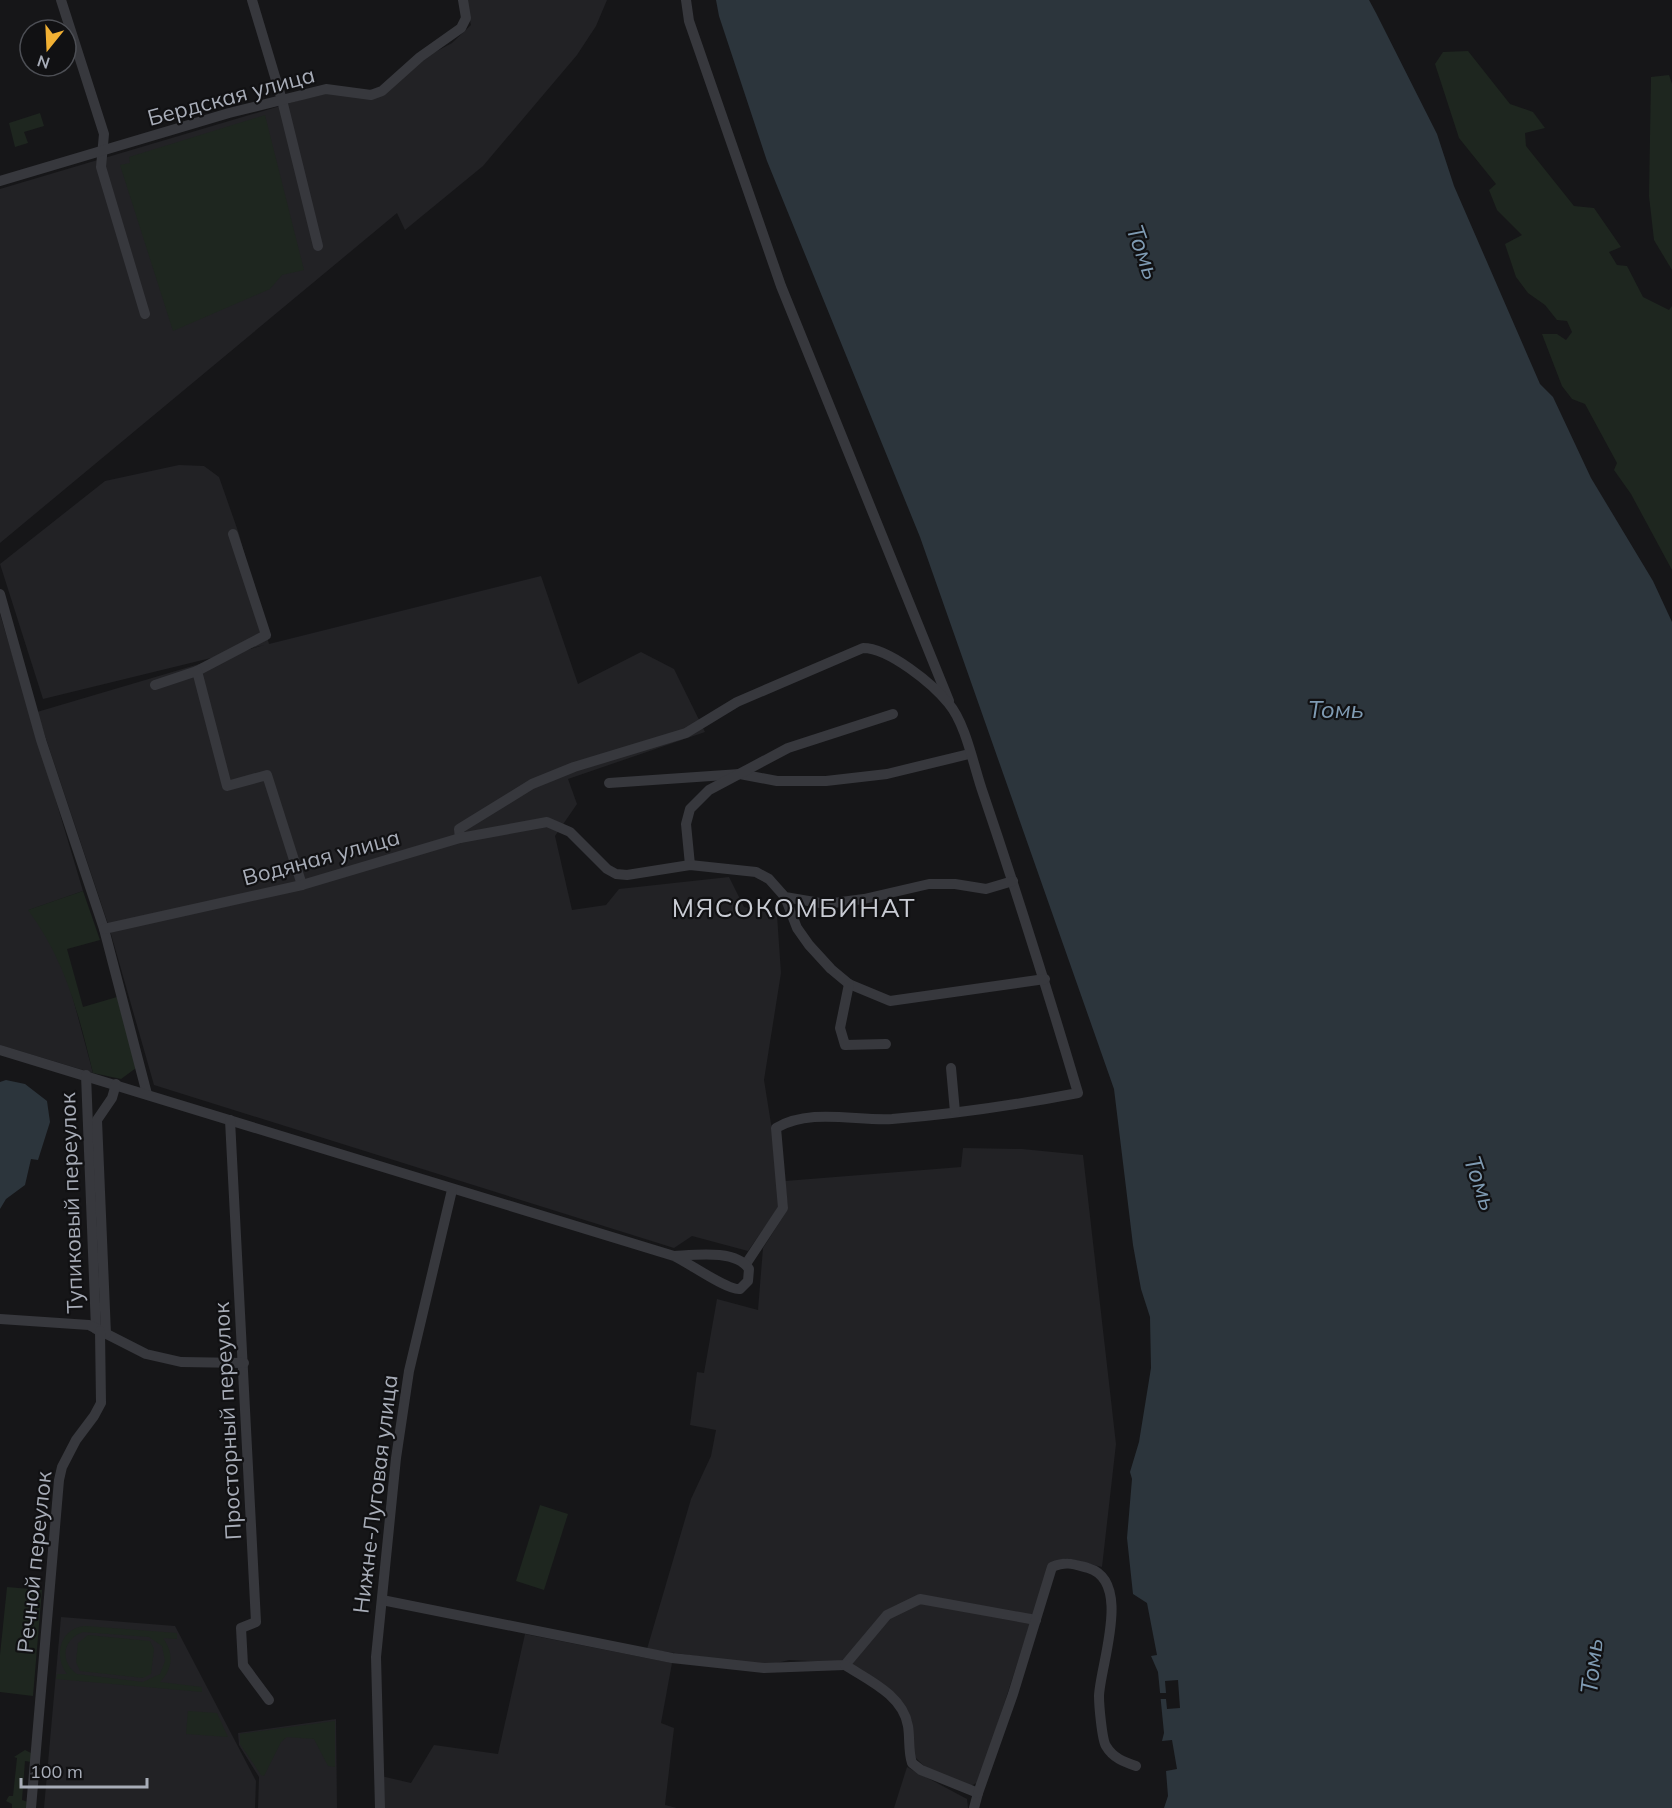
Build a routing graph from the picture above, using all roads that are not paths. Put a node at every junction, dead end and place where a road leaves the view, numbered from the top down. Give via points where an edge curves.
1 (61, 0) edge
2 (252, 0) edge
3 (463, 0) edge
4 (686, 0) edge
5 (282, 100) junction
6 (102, 151) junction
7 (0, 182) edge
8 (318, 246) dead end
9 (145, 314) dead end
10 (233, 534) dead end
11 (0, 594) edge
12 (197, 671) junction
13 (155, 685) dead end
14 (950, 705) junction
15 (893, 714) dead end
16 (969, 754) junction
17 (740, 774) junction
18 (609, 783) dead end
19 (460, 838) junction
20 (690, 865) junction
21 (1013, 881) junction
22 (302, 885) junction
23 (785, 897) junction
24 (104, 929) junction
25 (1045, 979) junction
26 (849, 984) junction
27 (886, 1044) dead end
28 (0, 1050) edge
29 (951, 1068) dead end
30 (86, 1075) junction
31 (116, 1084) junction
32 (147, 1094) junction
33 (955, 1112) junction
34 (230, 1120) junction
35 (452, 1190) junction
36 (674, 1256) junction
37 (746, 1264) junction
38 (0, 1319) edge
39 (101, 1331) junction
40 (244, 1363) junction
41 (382, 1600) junction
42 (1036, 1620) junction
43 (846, 1665) junction
44 (269, 1700) dead end
45 (1136, 1766) dead end
46 (978, 1793) junction
47 (31, 1808) edge
48 (380, 1808) edge
49 (975, 1808) edge

1 - 6 street via 104,134
2 - 5 street
3 - 5 street, Бердская улица via 466,18 457,32 420,57 382,92 371,95 326,89
4 - 14 street via 689,21 780,286
5 - 6 street, Бердская улица
5 - 8 street
6 - 7 street, Бердская улица
6 - 9 street via 101,167
10 - 12 street via 266,635
11 - 24 street via 41,740
12 - 13 street
12 - 22 street via 227,786 267,775
14 - 16 street
14 - 19 street via 925,681 881,651 863,648 737,702 686,732 574,766 532,784 459,830
15 - 17 street via 788,748
16 - 17 street via 887,774 826,781 777,781
16 - 21 street
17 - 18 street
17 - 20 street via 709,790 690,808 686,824
19 - 20 street, Водяная улица via 547,822 570,832 616,874
19 - 22 street, Водяная улица
20 - 23 street via 756,872 769,879
21 - 23 street via 986,889 929,884 826,904
21 - 25 street
22 - 24 street, Водяная улица
23 - 26 street via 797,928 809,945
24 - 32 street
25 - 26 street via 896,1002
25 - 33 street via 1078,1093 989,1110
26 - 27 street via 840,1028 845,1045
28 - 30 street
29 - 33 street
30 - 31 street
30 - 39 street, Тупиковый переулок
31 - 32 street
31 - 39 street, Тупиковый переулок via 97,1120
32 - 34 street
33 - 37 street via 890,1119 809,1118 788,1121 776,1128 783,1208
34 - 35 street
34 - 40 street, Просторный переулок
35 - 36 street
35 - 41 street, Нижне-Луговая улица via 409,1371
36 - 37 street via 725,1257
36 - 37 street via 734,1290 748,1281
38 - 39 street, Тупиковый переулок via 65,1322
39 - 40 street, Тупиковый переулок via 146,1354 181,1362
39 - 47 street, Речной переулок via 100,1403 76,1440 59,1480
40 - 44 street, Просторный переулок via 256,1622 241,1628 243,1665
41 - 43 street via 672,1658 764,1668
41 - 48 street, Нижне-Луговая улица via 376,1657
42 - 43 street via 920,1599 887,1615
42 - 45 street via 1052,1567 1066,1562 1094,1569 1105,1580 1111,1600 1109,1650 1099,1695 1105,1746 1120,1761
42 - 46 street
43 - 46 street via 891,1696 901,1708 908,1723 910,1756 915,1766
46 - 49 street

